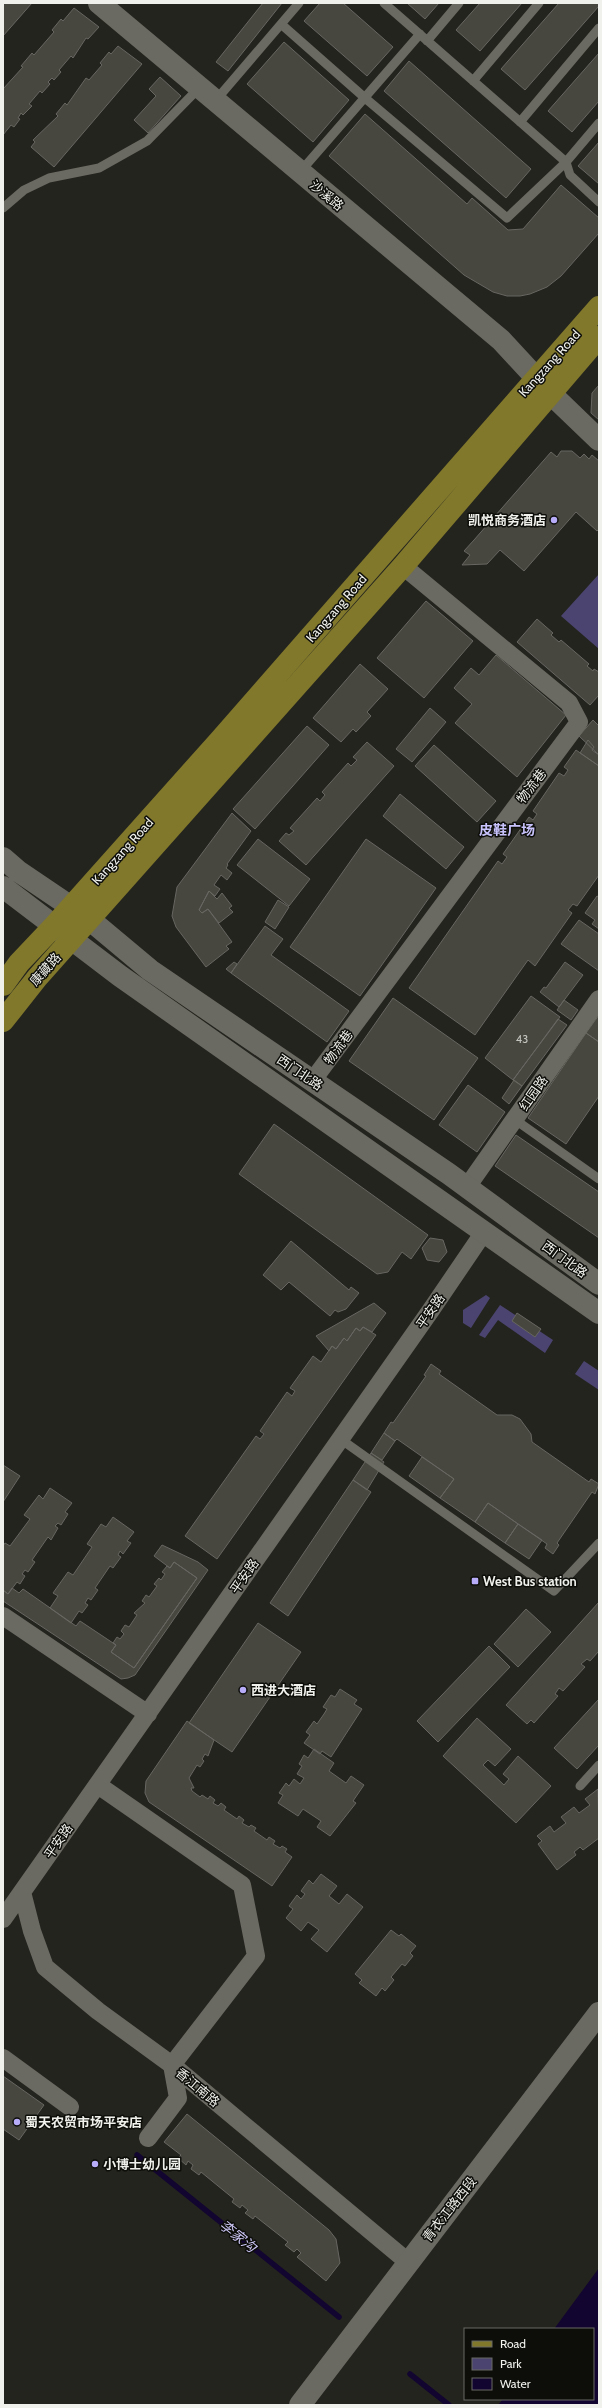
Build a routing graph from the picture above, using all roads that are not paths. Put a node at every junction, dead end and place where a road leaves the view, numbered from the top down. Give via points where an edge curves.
1 (99, 3) edge
2 (299, 3) edge
3 (384, 3) edge
4 (459, 3) edge
5 (540, 3) edge
6 (282, 24) junction
7 (599, 28) edge
8 (420, 34) junction
9 (427, 41) junction
10 (473, 81) junction
11 (208, 94) junction
12 (365, 98) junction
13 (520, 122) junction
14 (599, 123) edge
15 (566, 162) junction
16 (300, 172) junction
17 (599, 202) edge
18 (3, 208) edge
19 (599, 307) edge
20 (599, 337) edge
21 (543, 385) junction
22 (599, 440) edge
23 (403, 566) junction
24 (3, 858) edge
25 (3, 888) edge
26 (71, 907) junction
27 (89, 919) junction
28 (54, 926) junction
29 (72, 940) junction
30 (3, 985) edge
31 (599, 999) edge
32 (3, 1021) edge
33 (313, 1080) junction
34 (514, 1119) junction
35 (599, 1179) edge
36 (467, 1187) junction
37 (484, 1232) junction
38 (599, 1284) edge
39 (599, 1313) edge
40 (339, 1438) junction
41 (599, 1543) edge
42 (3, 1616) edge
43 (148, 1714) junction
44 (599, 1766) edge
45 (98, 1785) junction
46 (580, 1786) dead end
47 (22, 1892) junction
48 (3, 1919) edge
49 (599, 2013) edge
50 (3, 2058) edge
51 (172, 2065) junction
52 (70, 2107) dead end
53 (148, 2138) dead end
54 (408, 2262) junction
55 (300, 2405) edge

1 - 11 main road, 沙溪路
2 - 6 lane
3 - 8 lane
4 - 9 lane
5 - 10 lane
6 - 11 lane
6 - 12 lane
7 - 13 lane
8 - 9 lane
8 - 12 lane
9 - 10 lane
10 - 13 lane
11 - 16 main road, 沙溪路
11 - 18 lane via 147,141 99,168 49,178 24,190
12 - 15 lane via 507,218
12 - 16 lane
13 - 15 lane
14 - 15 lane
15 - 17 lane via 570,175
16 - 21 main road, 沙溪路 via 502,340
19 - 21 main road, Kangzang Road
20 - 21 main road, Kangzang Road
21 - 22 main road, 沙溪路
21 - 23 main road, Kangzang Road
21 - 26 main road, Kangzang Road via 296,654
23 - 27 main road, Kangzang Road
23 - 33 street, 物流巷 via 569,703 583,724
24 - 26 main road, 西门北路
25 - 28 main road, 西门北路
26 - 27 main road, 西门北路
26 - 28 main road, 康藏路
27 - 29 main road, 康藏路
27 - 33 main road, 西门北路 via 150,970
28 - 29 main road, 西门北路
28 - 30 main road, 康藏路 via 19,963
29 - 32 main road, 康藏路 via 37,978
29 - 37 main road, 西门北路
31 - 34 street, 红园路
33 - 36 main road, 西门北路
34 - 35 lane
34 - 36 street, 红园路
36 - 38 main road, 西门北路
37 - 39 main road, 西门北路
37 - 40 street, 平安路
40 - 41 lane via 554,1591
40 - 43 street, 平安路
42 - 43 street
43 - 45 street, 平安路
44 - 46 lane
45 - 47 street, 平安路
45 - 51 street via 242,1884 256,1956
47 - 48 street, 平安路
47 - 51 street, 香江南路 via 45,1967 98,2011
49 - 54 main road, 青衣江路西段
50 - 52 street
51 - 53 street via 178,2098
51 - 54 street, 香江南路
54 - 55 main road, 青衣江路西段

